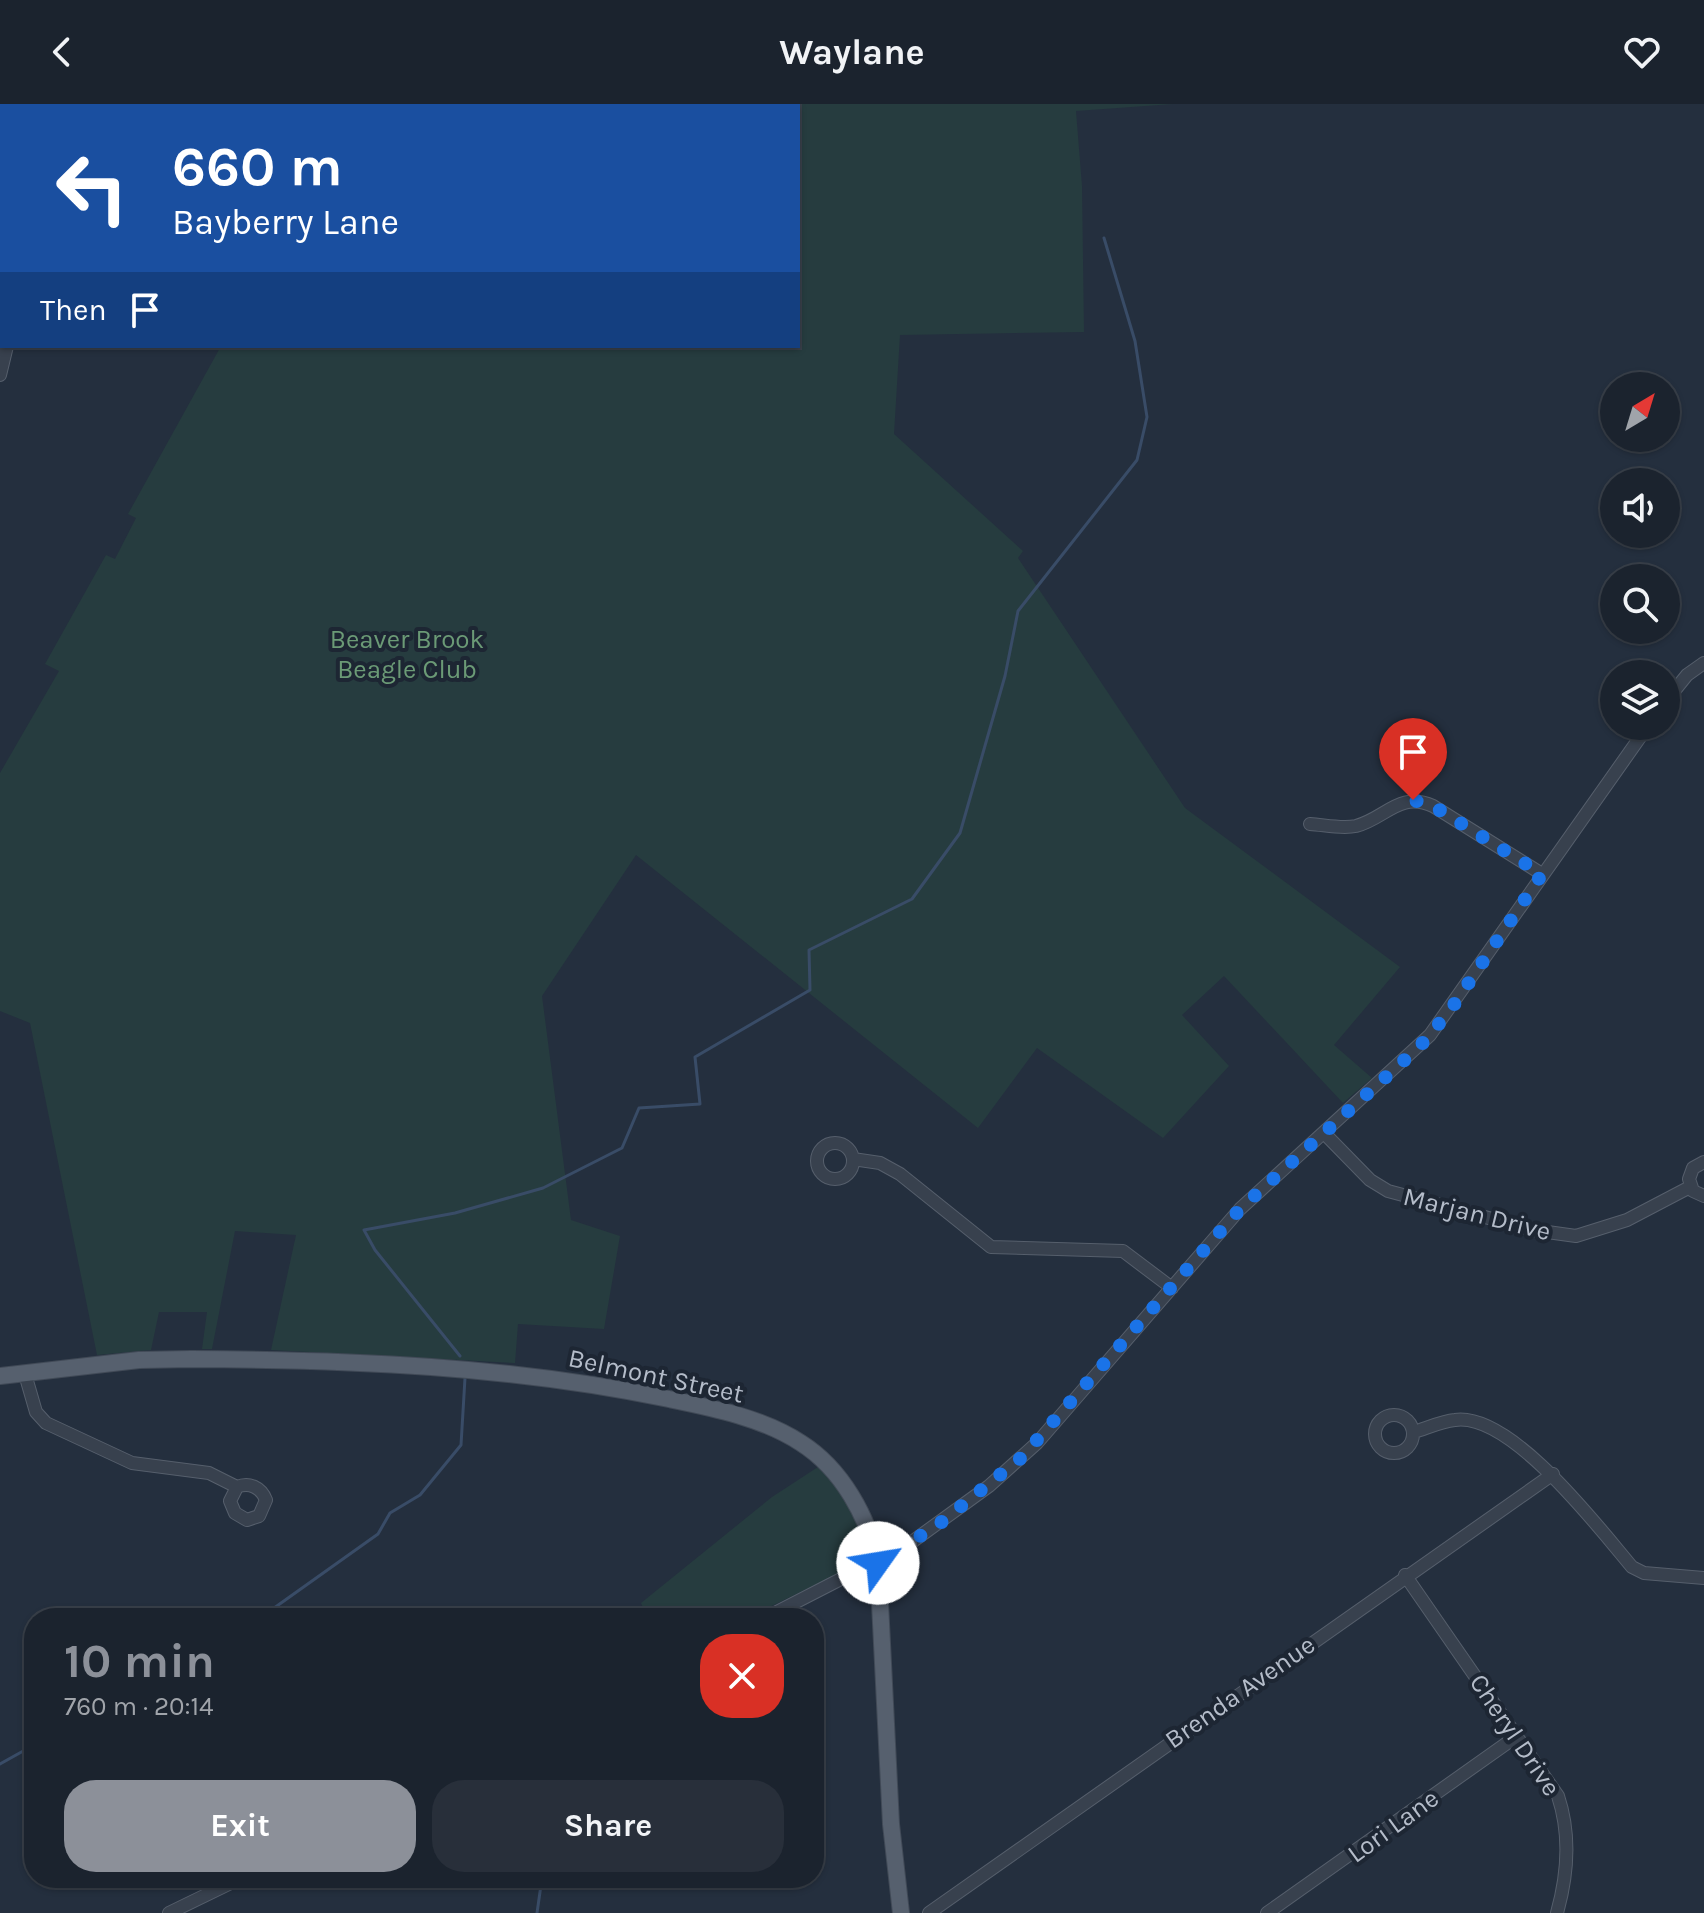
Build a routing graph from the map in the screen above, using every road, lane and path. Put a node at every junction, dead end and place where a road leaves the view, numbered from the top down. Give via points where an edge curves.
1 (7, 348) edge
2 (0, 375) edge
3 (1704, 663) edge
4 (1680, 684) edge
5 (1638, 740) edge
6 (1310, 824) dead end
7 (1542, 874) junction
8 (1324, 1133) junction
9 (853, 1159) dead end
10 (1704, 1162) edge
11 (1690, 1187) junction
12 (1704, 1196) edge
13 (1172, 1288) junction
14 (25, 1374) junction
15 (0, 1376) edge
16 (1414, 1432) dead end
17 (1553, 1474) junction
18 (237, 1487) dead end
19 (868, 1528) junction
20 (909, 1544) junction
21 (878, 1563) junction
22 (1405, 1575) junction
23 (849, 1577) junction
24 (1704, 1578) edge
25 (881, 1594) junction
26 (785, 1608) edge
27 (1517, 1736) junction
28 (220, 1888) edge
29 (169, 1913) edge
30 (901, 1913) edge
31 (929, 1913) edge
32 (1267, 1913) edge
33 (1557, 1913) edge

1 - 2 street
3 - 4 street
5 - 7 street
6 - 7 street via 1355,826 1397,803 1418,800
7 - 8 street via 1440,1023
8 - 11 street, Marjan Drive via 1388,1191 1547,1233 1576,1236 1599,1230
8 - 13 street via 1240,1209
9 - 13 street via 880,1163 900,1174 991,1247 1123,1251
10 - 11 street via 1690,1171
11 - 12 street
13 - 20 street via 1022,1457
14 - 15 main road, Belmont Street
14 - 18 street via 36,1412 46,1423 124,1461 209,1473
14 - 19 main road, Belmont Street via 139,1360 278,1360 501,1372 629,1391 720,1412 791,1437 834,1473
16 - 17 street via 1457,1419 1475,1422
17 - 22 street, Brenda Avenue
17 - 24 street via 1632,1567 1644,1573
19 - 20 main road via 896,1544
19 - 21 main road, Belmont Street
20 - 21 street
21 - 23 street
21 - 25 main road, Belmont Street
22 - 27 street, Cheryl Drive
22 - 31 street, Brenda Avenue
23 - 25 main road
23 - 26 street
25 - 30 main road, Belmont Street via 891,1824
27 - 32 street, Lori Lane
27 - 33 street, Cheryl Drive via 1552,1783 1562,1809 1567,1851
28 - 29 street

